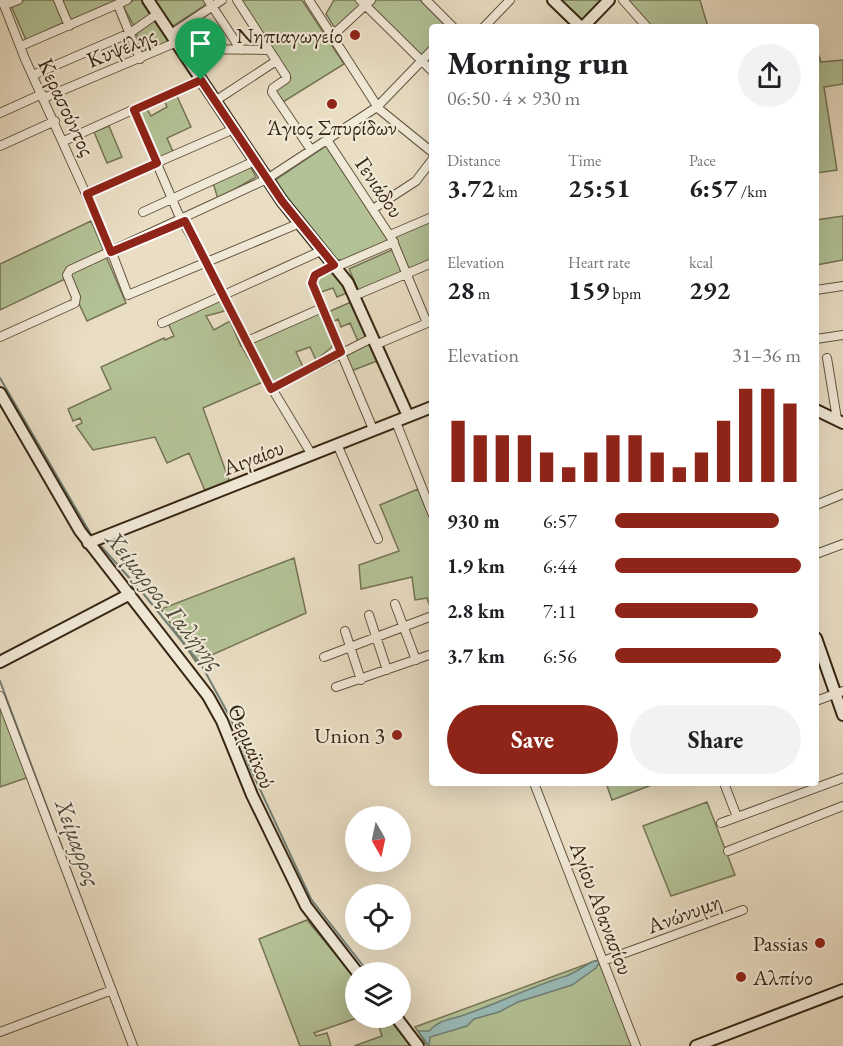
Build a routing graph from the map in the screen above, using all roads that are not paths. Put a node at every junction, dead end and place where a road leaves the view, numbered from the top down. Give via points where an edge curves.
1 (18, 0) edge
2 (58, 0) edge
3 (127, 0) edge
4 (148, 0) edge
5 (222, 0) edge
6 (237, 0) edge
7 (309, 0) edge
8 (426, 0) edge
9 (510, 0) edge
10 (553, 0) edge
11 (609, 0) edge
12 (623, 0) edge
13 (4, 2) edge
14 (366, 2) edge
15 (210, 3) edge
16 (118, 5) junction
17 (158, 14) junction
18 (450, 24) edge
19 (488, 24) edge
20 (579, 24) edge
21 (585, 24) edge
22 (644, 24) edge
23 (69, 26) junction
24 (130, 33) junction
25 (332, 36) junction
26 (176, 41) junction
27 (21, 46) junction
28 (242, 50) junction
29 (269, 50) junction
30 (429, 53) edge
31 (140, 59) junction
32 (276, 61) junction
33 (422, 61) junction
34 (429, 68) edge
35 (33, 75) junction
36 (201, 80) junction
37 (43, 96) junction
38 (215, 101) junction
39 (377, 107) junction
40 (134, 110) junction
41 (0, 113) edge
42 (55, 121) junction
43 (234, 129) junction
44 (327, 140) junction
45 (64, 141) junction
46 (0, 146) edge
47 (310, 150) junction
48 (429, 150) edge
49 (255, 161) junction
50 (157, 163) junction
51 (429, 164) edge
52 (267, 179) junction
53 (87, 194) junction
54 (172, 198) junction
55 (373, 209) junction
56 (143, 212) dead end
57 (183, 219) junction
58 (429, 219) edge
59 (300, 223) junction
60 (392, 239) junction
61 (323, 250) junction
62 (111, 252) junction
63 (206, 262) junction
64 (429, 264) edge
65 (335, 266) junction
66 (407, 274) junction
67 (843, 286) edge
68 (819, 290) edge
69 (223, 295) junction
70 (354, 296) junction
71 (322, 308) junction
72 (429, 320) edge
73 (429, 322) edge
74 (162, 323) dead end
75 (843, 334) edge
76 (0, 337) edge
77 (819, 338) edge
78 (374, 341) junction
79 (245, 342) junction
80 (341, 352) junction
81 (827, 357) dead end
82 (271, 389) junction
83 (0, 393) edge
84 (429, 408) edge
85 (819, 411) edge
86 (408, 416) junction
87 (840, 421) edge
88 (396, 422) junction
89 (373, 429) junction
90 (337, 444) junction
91 (312, 456) junction
92 (843, 494) edge
93 (819, 504) edge
94 (429, 505) edge
95 (378, 539) dead end
96 (88, 543) junction
97 (843, 543) edge
98 (819, 553) edge
99 (130, 594) junction
100 (395, 604) dead end
101 (369, 615) dead end
102 (429, 617) edge
103 (404, 627) junction
104 (345, 632) dead end
105 (376, 637) junction
106 (819, 645) edge
107 (349, 648) junction
108 (429, 655) edge
109 (324, 657) dead end
110 (416, 660) junction
111 (0, 662) edge
112 (387, 670) junction
113 (361, 680) junction
114 (336, 687) dead end
115 (839, 692) edge
116 (0, 696) edge
117 (819, 700) edge
118 (843, 714) edge
119 (843, 778) edge
120 (535, 786) edge
121 (725, 786) edge
122 (843, 807) edge
123 (737, 817) junction
124 (721, 823) dead end
125 (728, 851) dead end
126 (743, 910) dead end
127 (603, 961) junction
128 (349, 962) edge
129 (112, 990) junction
130 (843, 990) edge
131 (404, 1028) edge
132 (0, 1032) edge
133 (133, 1046) edge
134 (418, 1046) edge
135 (636, 1046) edge
136 (696, 1046) edge

1 - 13 street
2 - 23 street
3 - 16 street
4 - 17 street
5 - 15 street, Κυψέλης
6 - 29 street
7 - 25 street
8 - 18 street
9 - 19 street
10 - 20 street
11 - 21 street
12 - 22 street
13 - 27 street, Κερασούντος
14 - 25 street
14 - 33 street
15 - 26 street, Κυψέλης
15 - 28 street
16 - 23 street
16 - 24 street
17 - 24 street
17 - 26 street
23 - 27 street
24 - 31 street
24 - 35 street
25 - 39 street
26 - 28 street
26 - 31 street, Κυψέλης
26 - 36 street
27 - 35 street, Κερασούντος
28 - 29 street
29 - 32 street
30 - 33 street
31 - 37 street, Κυψέλης
32 - 38 street
32 - 47 street via 287,78 272,92
33 - 34 street
33 - 39 street
35 - 37 street, Κερασούντος
36 - 38 street
36 - 40 street
37 - 41 street, Κυψέλης
37 - 42 street, Κερασούντος
38 - 43 street
39 - 44 street
39 - 48 street
40 - 45 street
40 - 50 street
42 - 45 street, Κερασούντος
42 - 46 street
43 - 49 street
43 - 50 street
44 - 47 street
44 - 55 street, Γενιάδου
45 - 53 street, Κερασούντος
47 - 52 street
49 - 52 street
49 - 54 street
50 - 53 street
50 - 54 street
51 - 55 street via 416,181
52 - 57 street
52 - 59 street
53 - 62 street, Κερασούντος
54 - 56 street
54 - 57 street
55 - 60 street, Γενιάδου
57 - 62 street
57 - 63 street
58 - 60 street
59 - 61 street
59 - 63 street
60 - 65 street
60 - 66 street, Γενιάδου
61 - 65 street
61 - 69 street
62 - 63 street, Κερασούντος via 128,295
62 - 76 street via 67,273 75,303
63 - 69 street
64 - 66 street
65 - 70 street
65 - 71 street via 312,279
66 - 70 street
66 - 72 street, Γενιάδου
67 - 68 street
69 - 74 street
69 - 79 street
70 - 78 street
71 - 79 street
71 - 80 street
73 - 78 street
75 - 77 street
78 - 80 street
78 - 86 street
79 - 82 street
80 - 82 street
80 - 89 street
81 - 87 street
82 - 91 street
83 - 96 street, Θερμαϊκού
84 - 86 street, Αιγαίου
85 - 87 street
86 - 88 street, Αιγαίου
88 - 89 street, Αιγαίου
88 - 94 street
89 - 90 street, Αιγαίου
90 - 91 street, Αιγαίου
90 - 95 street
91 - 96 street, Αιγαίου
92 - 93 street
96 - 99 street, Θερμαϊκού
97 - 98 street
99 - 111 street
99 - 128 street, Θερμαϊκού via 208,696 304,902
100 - 103 street
101 - 105 street
102 - 103 street
103 - 105 street
103 - 110 street
104 - 107 street
105 - 107 street
105 - 112 street
106 - 115 street
107 - 109 street
107 - 113 street
108 - 110 street
110 - 112 street
112 - 113 street
113 - 114 street
115 - 117 street
115 - 118 street
116 - 129 street
119 - 123 street
120 - 127 street, Αγίου Αθανασίου
121 - 123 street
122 - 125 street
123 - 124 street
126 - 127 street, Ανώνυμη
127 - 135 street, Αγίου Αθανασίου
129 - 132 street
129 - 133 street
130 - 136 street
131 - 134 street

